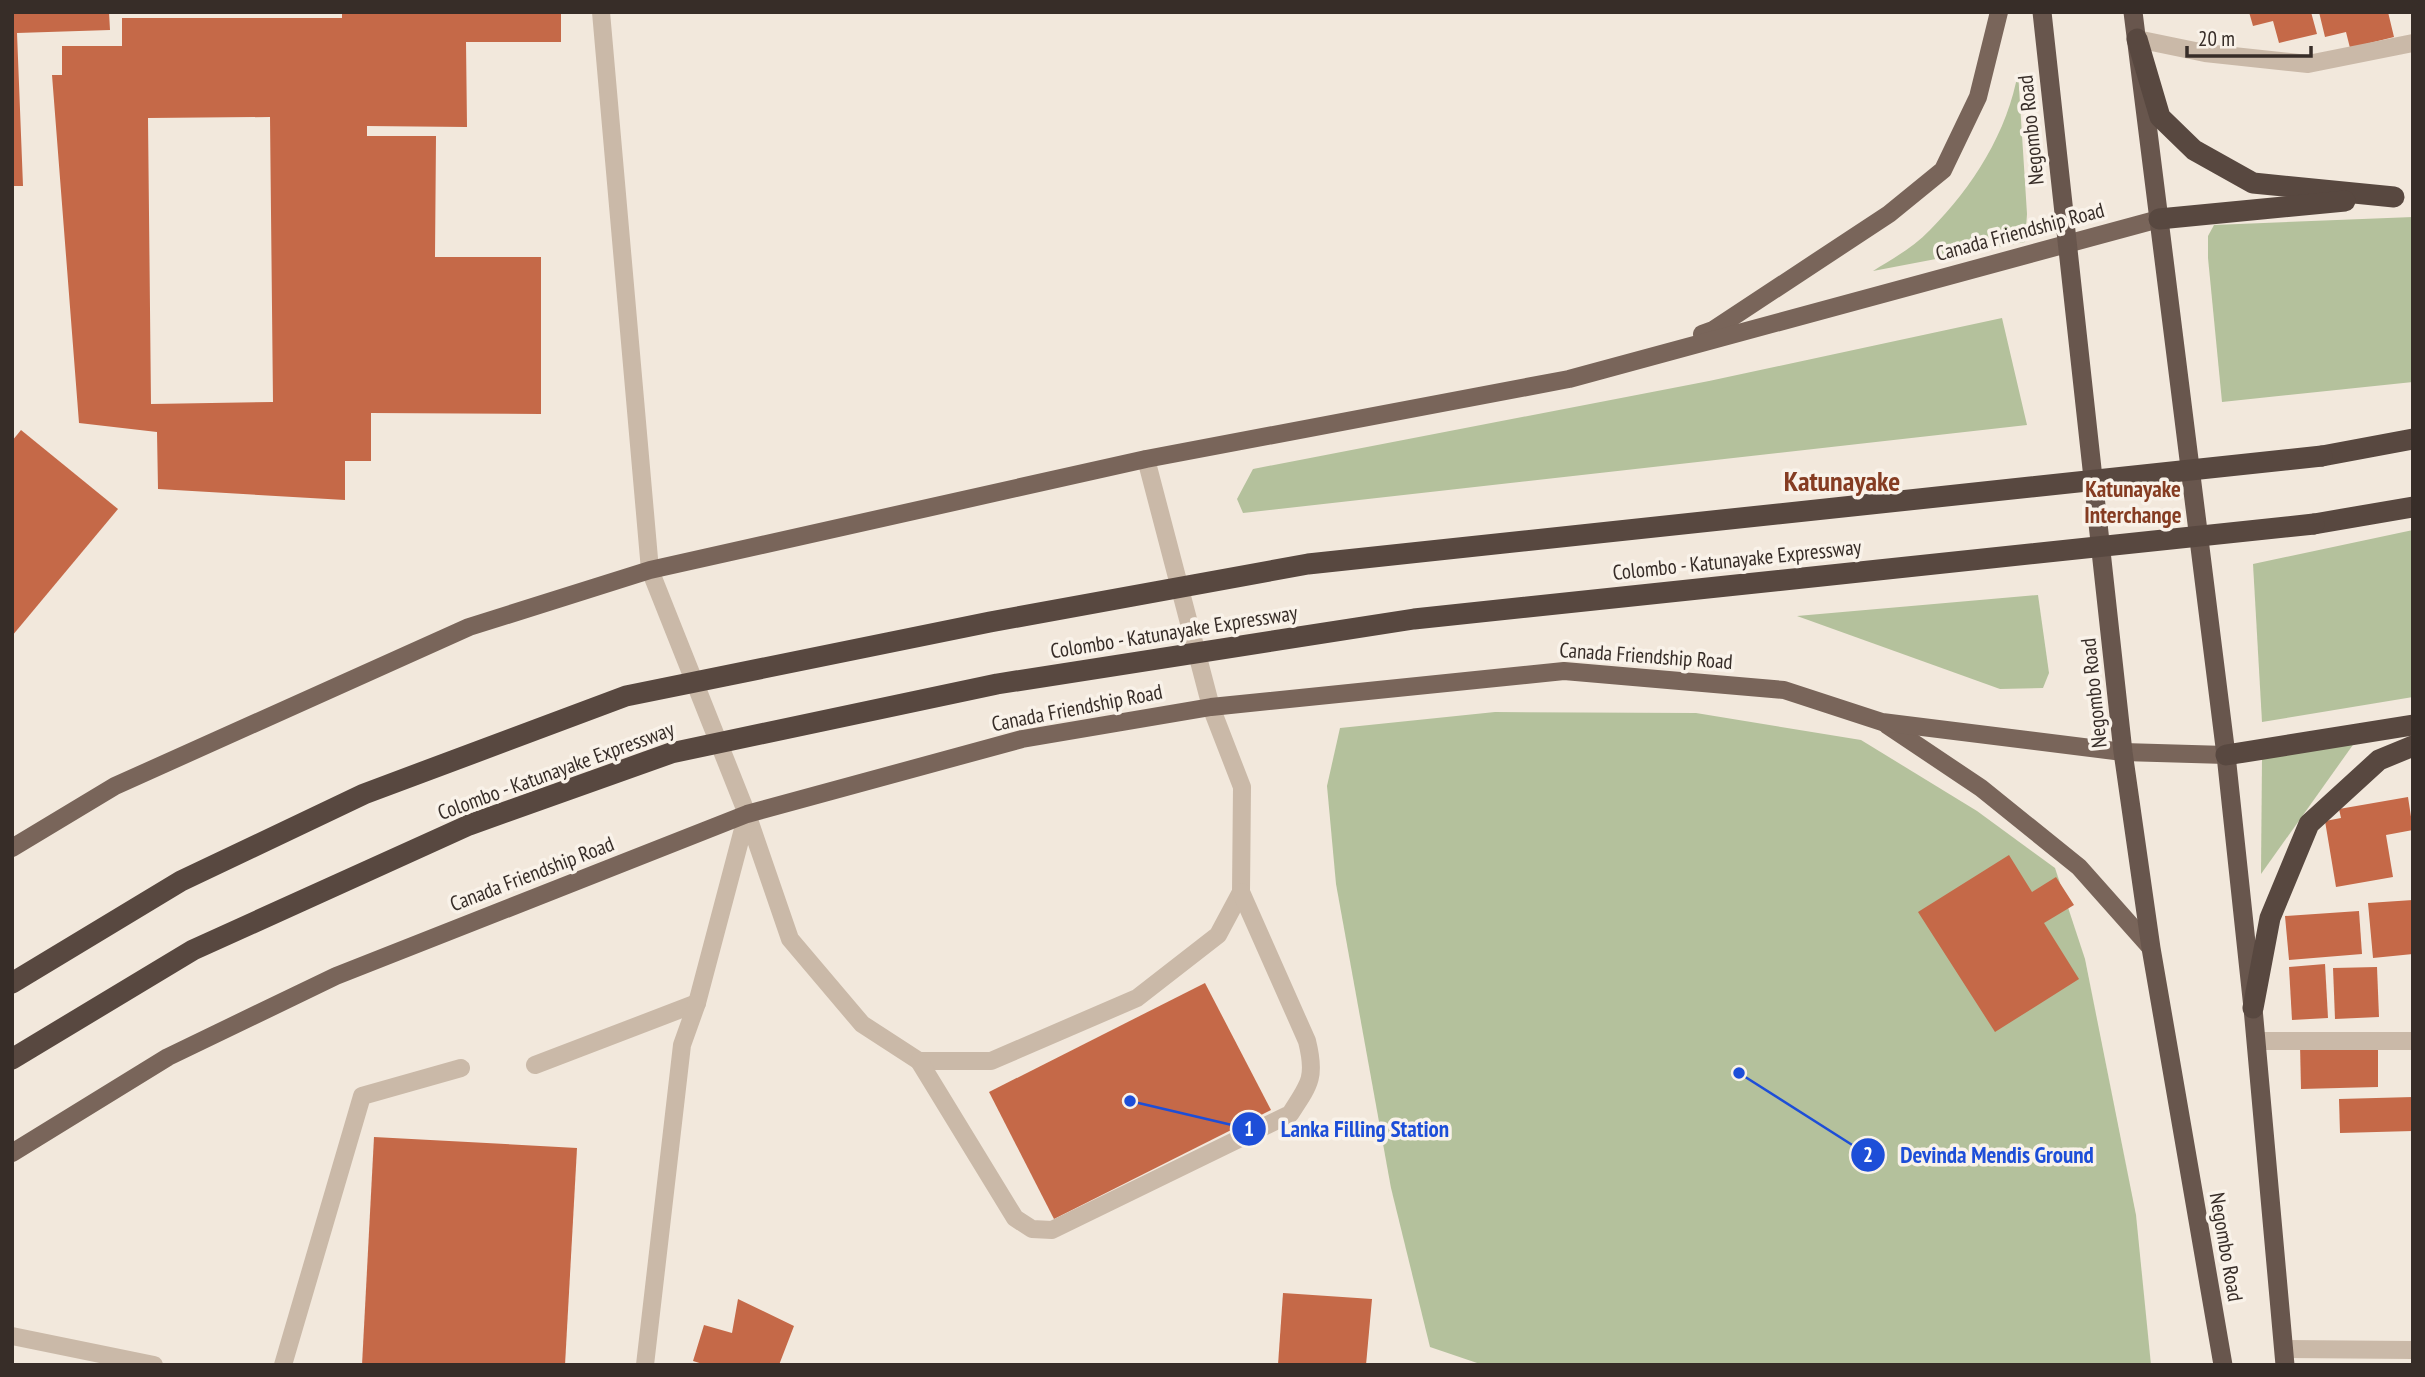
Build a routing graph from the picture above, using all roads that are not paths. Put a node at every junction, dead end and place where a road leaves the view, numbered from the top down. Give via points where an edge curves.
1 (601, 12) edge
2 (1999, 12) edge
3 (2042, 12) edge
4 (2133, 12) edge
5 (2137, 39) junction
6 (2413, 43) edge
7 (2403, 196) edge
8 (2159, 219) junction
9 (2066, 242) junction
10 (1569, 379) junction
11 (2413, 439) edge
12 (1146, 459) junction
13 (2413, 508) edge
14 (650, 570) junction
15 (1211, 707) junction
16 (1882, 722) junction
17 (2413, 725) edge
18 (2413, 746) edge
19 (2123, 752) junction
20 (2226, 755) junction
21 (747, 814) junction
22 (12, 848) edge
23 (1241, 892) junction
24 (2151, 948) junction
25 (12, 983) edge
26 (697, 1003) junction
27 (2253, 1008) junction
28 (2256, 1041) junction
29 (2413, 1041) edge
30 (12, 1059) edge
31 (919, 1061) junction
32 (536, 1065) dead end
33 (461, 1068) dead end
34 (12, 1153) edge
35 (12, 1336) edge
36 (2413, 1350) edge
37 (2285, 1357) edge
38 (154, 1365) edge
39 (283, 1365) edge
40 (645, 1365) edge
41 (2223, 1365) edge

1 - 14 street
2 - 10 main road via 1978,97 1943,170 1889,214 1713,330
3 - 9 highway, Negombo Road
4 - 5 highway, Negombo Road
5 - 6 street via 2205,53 2308,64
5 - 7 highway via 2160,117 2194,150 2253,183
5 - 8 highway, Negombo Road
7 - 8 highway
8 - 9 main road, Canada Friendship Road
8 - 20 highway, Negombo Road
9 - 10 main road, Canada Friendship Road
9 - 19 highway, Negombo Road
10 - 12 main road, Canada Friendship Road
11 - 25 highway, Colombo - Katunayake Expressway, bridge via 2322,456 1308,564 626,696 364,794 181,881
12 - 14 main road, Canada Friendship Road
12 - 15 street
13 - 30 highway, Colombo - Katunayake Expressway, bridge via 2314,523 1414,619 997,684 671,753 469,825 193,950
14 - 21 street
14 - 22 main road, Canada Friendship Road via 469,627 115,786
15 - 16 main road, Canada Friendship Road via 1564,671 1784,690
15 - 21 main road, Canada Friendship Road via 1022,739
15 - 23 street via 1242,788
16 - 19 main road, Canada Friendship Road
16 - 24 main road via 1981,788 2079,867
17 - 20 highway
18 - 27 highway via 2379,760 2309,824 2270,918
19 - 20 main road, Canada Friendship Road
19 - 24 highway, Negombo Road
20 - 27 highway, Negombo Road
21 - 26 street
21 - 31 street via 790,939 862,1024
21 - 34 main road, Canada Friendship Road via 336,976 168,1057
23 - 31 street via 1218,935 1137,998 991,1061
23 - 31 street via 1313,1064 1311,1083 1290,1114 1052,1230 1032,1229 1015,1218
24 - 41 highway, Negombo Road
26 - 32 street
26 - 40 street via 682,1045
27 - 28 highway, Negombo Road
28 - 29 street
28 - 37 highway, Negombo Road
33 - 39 street via 362,1096
35 - 38 street
36 - 37 street

